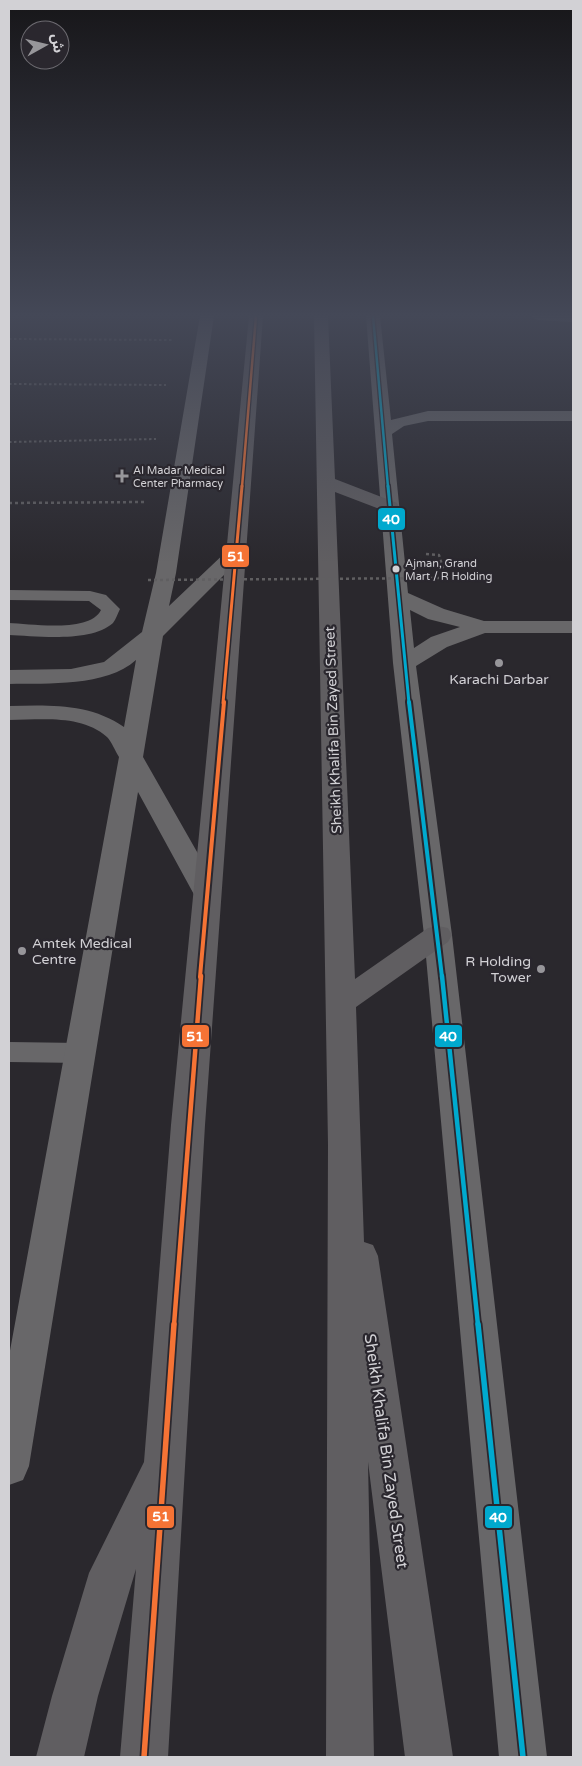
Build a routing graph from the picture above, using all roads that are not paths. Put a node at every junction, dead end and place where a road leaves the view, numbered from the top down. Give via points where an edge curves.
1 (192, 398) edge
2 (249, 398) edge
3 (323, 398) edge
4 (380, 399) joint
5 (428, 416) junction
6 (573, 416) edge
7 (384, 433) junction
8 (326, 482) junction
9 (390, 507) junction
10 (236, 552) junction
11 (9, 595) edge
12 (398, 596) junction
13 (483, 627) junction
14 (573, 627) edge
15 (9, 629) edge
16 (152, 634) junction
17 (404, 663) junction
18 (9, 676) edge
19 (9, 713) edge
20 (132, 758) junction
21 (207, 894) junction
22 (438, 935) junction
23 (340, 1004) junction
24 (9, 1052) edge
25 (81, 1053) junction
26 (345, 1144) junction
27 (164, 1463) junction
28 (9, 1466) edge
29 (60, 1757) edge
30 (144, 1757) edge
31 (350, 1757) edge
32 (429, 1757) edge
33 (523, 1757) edge

1 - 16 street via 166,573
2 - 10 main road
3 - 8 main road, Sheikh Khalifa Bin Zayed Street
4 - 5 street via 389,406
4 - 7 street
5 - 6 street
5 - 7 street via 391,425
7 - 9 street
8 - 9 main road
8 - 23 main road, Sheikh Khalifa Bin Zayed Street
9 - 12 street
10 - 16 street
10 - 21 main road
11 - 15 lane via 90,596 100,599 111,609 104,621 83,629
12 - 13 street via 436,614
12 - 17 street
13 - 14 street
13 - 17 street via 439,642
16 - 18 street via 125,658 92,673
16 - 20 street
17 - 22 street
19 - 20 street via 72,713 92,717 118,734
20 - 21 street
20 - 25 street
21 - 27 main road
22 - 23 main road
22 - 33 street
23 - 26 main road, Sheikh Khalifa Bin Zayed Street
24 - 25 lane
25 - 28 street
26 - 31 main road, Sheikh Khalifa Bin Zayed Street
26 - 32 main road, Sheikh Khalifa Bin Zayed Street
27 - 29 main road via 111,1573
27 - 30 main road

